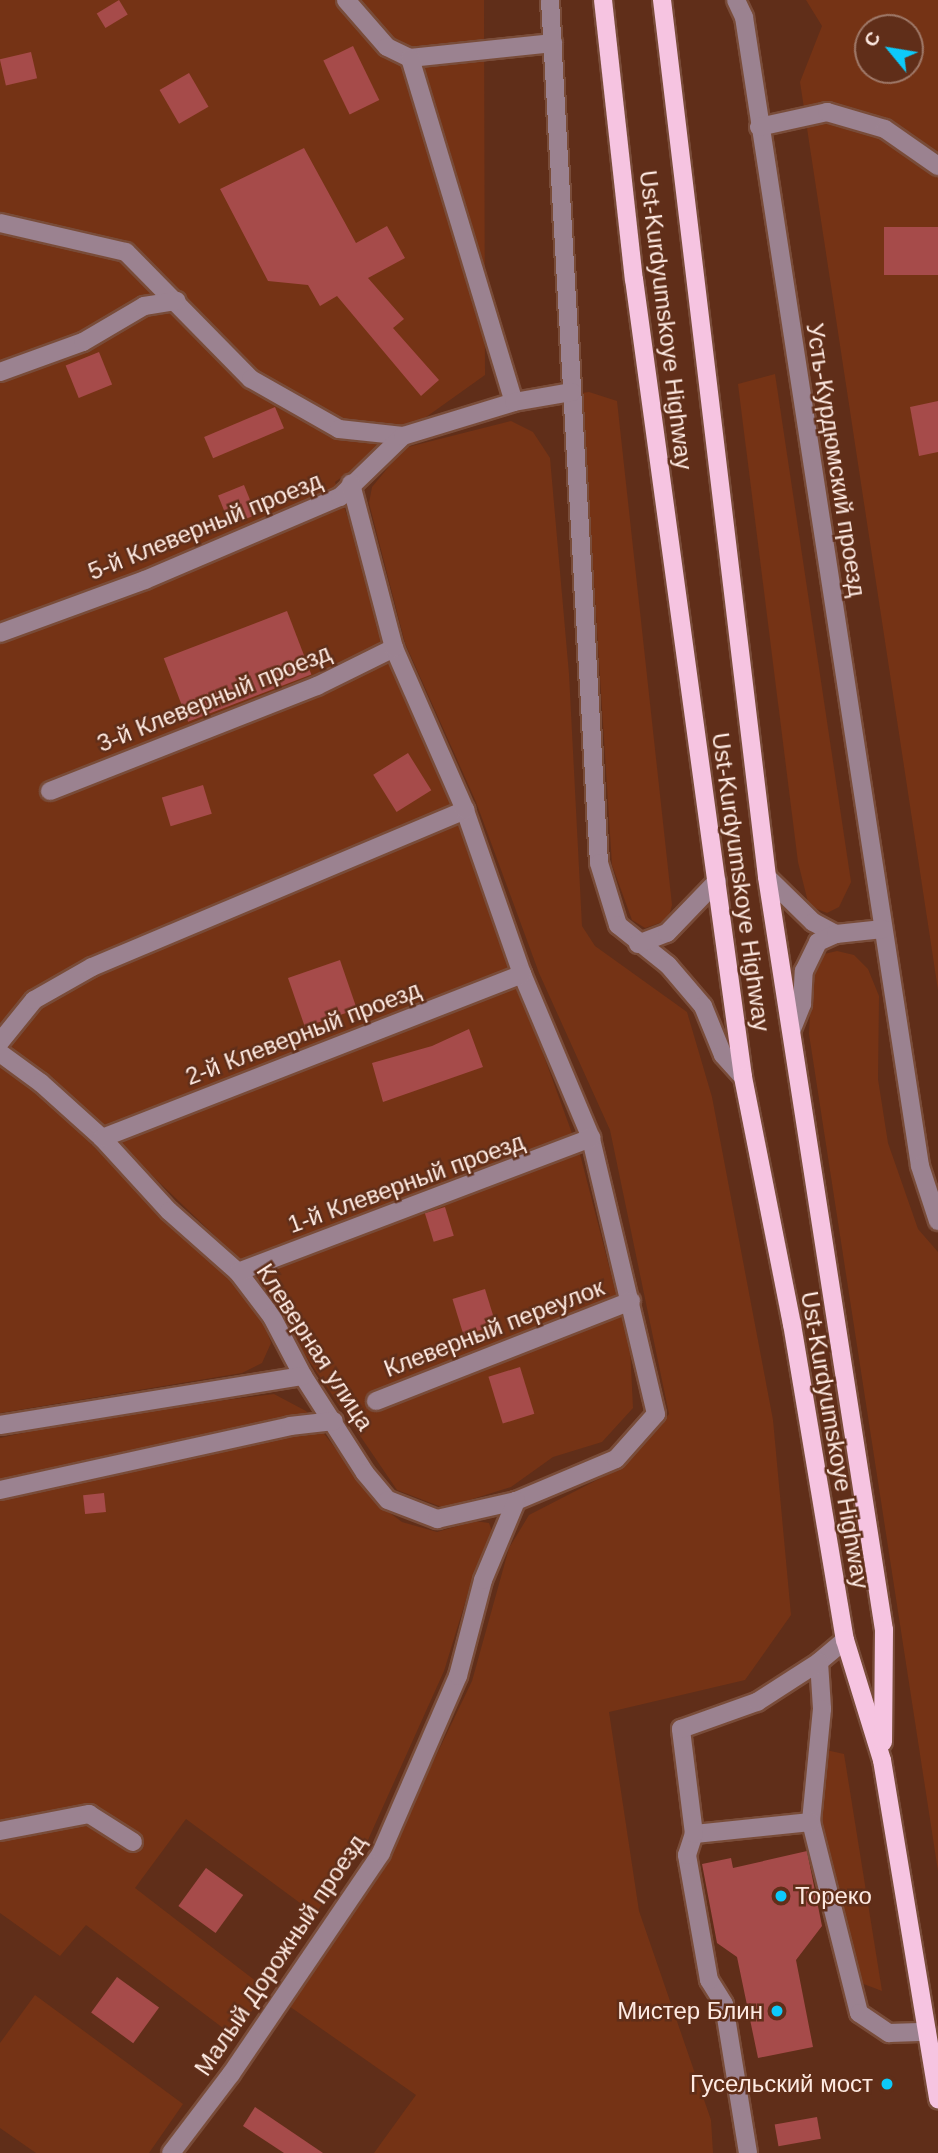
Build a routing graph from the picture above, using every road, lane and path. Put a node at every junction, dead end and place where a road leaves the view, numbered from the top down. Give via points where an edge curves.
1 (346, 0) edge
2 (550, 0) edge
3 (603, 0) edge
4 (662, 0) edge
5 (736, 0) edge
6 (553, 43) junction
7 (410, 58) junction
8 (759, 127) junction
9 (938, 166) edge
10 (0, 223) edge
11 (177, 301) junction
12 (0, 372) edge
13 (572, 392) junction
14 (514, 402) junction
15 (403, 436) junction
16 (351, 484) junction
17 (0, 633) edge
18 (394, 648) junction
19 (50, 791) dead end
20 (465, 810) junction
21 (767, 877) junction
22 (717, 881) junction
23 (883, 929) junction
24 (836, 934) junction
25 (638, 944) junction
26 (522, 974) junction
27 (792, 1029) junction
28 (0, 1042) edge
29 (0, 1053) edge
30 (743, 1077) junction
31 (102, 1138) junction
32 (591, 1139) junction
33 (938, 1221) edge
34 (238, 1272) junction
35 (631, 1301) junction
36 (303, 1376) junction
37 (376, 1401) dead end
38 (334, 1421) junction
39 (0, 1425) edge
40 (0, 1490) edge
41 (516, 1500) junction
42 (845, 1640) junction
43 (819, 1662) junction
44 (883, 1760) junction
45 (811, 1822) junction
46 (0, 1831) edge
47 (694, 1834) junction
48 (133, 1843) dead end
49 (927, 2032) junction
50 (938, 2099) edge
51 (171, 2153) edge
52 (748, 2153) edge

1 - 7 street via 387,47
2 - 6 street
3 - 22 main road, Ust-Kurdyumskoye Highway via 634,279
4 - 21 main road, Ust-Kurdyumskoye Highway
5 - 8 street, Усть-Курдюмский проезд via 744,17
6 - 7 street
6 - 13 street
7 - 14 street
8 - 9 street via 827,112 885,129
8 - 23 street, Усть-Курдюмский проезд
10 - 11 street via 126,252
11 - 12 street via 144,306 83,342
11 - 15 street via 251,379 339,429
13 - 14 street, 5-й Клеверный проезд
13 - 25 street via 599,863 618,925
14 - 15 street, 5-й Клеверный проезд
15 - 16 street, 5-й Клеверный проезд
16 - 17 street, 5-й Клеверный проезд via 340,497 279,523
16 - 18 street
18 - 19 street, 3-й Клеверный проезд via 317,686
18 - 20 street
20 - 26 street
20 - 28 street via 92,967 34,1000
21 - 24 street via 813,922
21 - 27 main road, Ust-Kurdyumskoye Highway
22 - 25 street via 667,933
22 - 30 main road, Ust-Kurdyumskoye Highway
23 - 24 street
23 - 33 street, Усть-Курдюмский проезд via 920,1166
24 - 27 street via 818,942 804,971 802,1004
25 - 30 street via 668,965 704,1006 723,1055
26 - 31 street, 2-й Клеверный проезд
26 - 32 street
27 - 44 main road, Ust-Kurdyumskoye Highway via 884,1630
29 - 31 street, Клеверная улица
30 - 42 main road, Ust-Kurdyumskoye Highway via 792,1324
31 - 34 street, Клеверная улица via 169,1211
32 - 34 street, 1-й Клеверный проезд
32 - 35 street
34 - 36 street, Клеверная улица via 272,1317
35 - 37 street, Клеверный переулок
35 - 41 street, Клеверная улица via 656,1414 616,1459
36 - 38 street, Клеверная улица
36 - 39 street
38 - 40 street via 290,1426
38 - 41 street, Клеверная улица via 365,1473 388,1500 437,1519
41 - 51 street, Малый Дорожный проезд via 483,1580 458,1676 381,1853 231,2074
42 - 43 street
42 - 44 main road, Ust-Kurdyumskoye Highway
43 - 45 street via 822,1709
43 - 47 street via 757,1702 681,1729
44 - 49 main road, Ust-Kurdyumskoye Highway
45 - 47 street
45 - 49 street via 859,2013 889,2033
46 - 48 street via 89,1814
47 - 52 street via 687,1855 709,1980 724,2004
49 - 50 main road, Ust-Kurdyumskoye Highway

